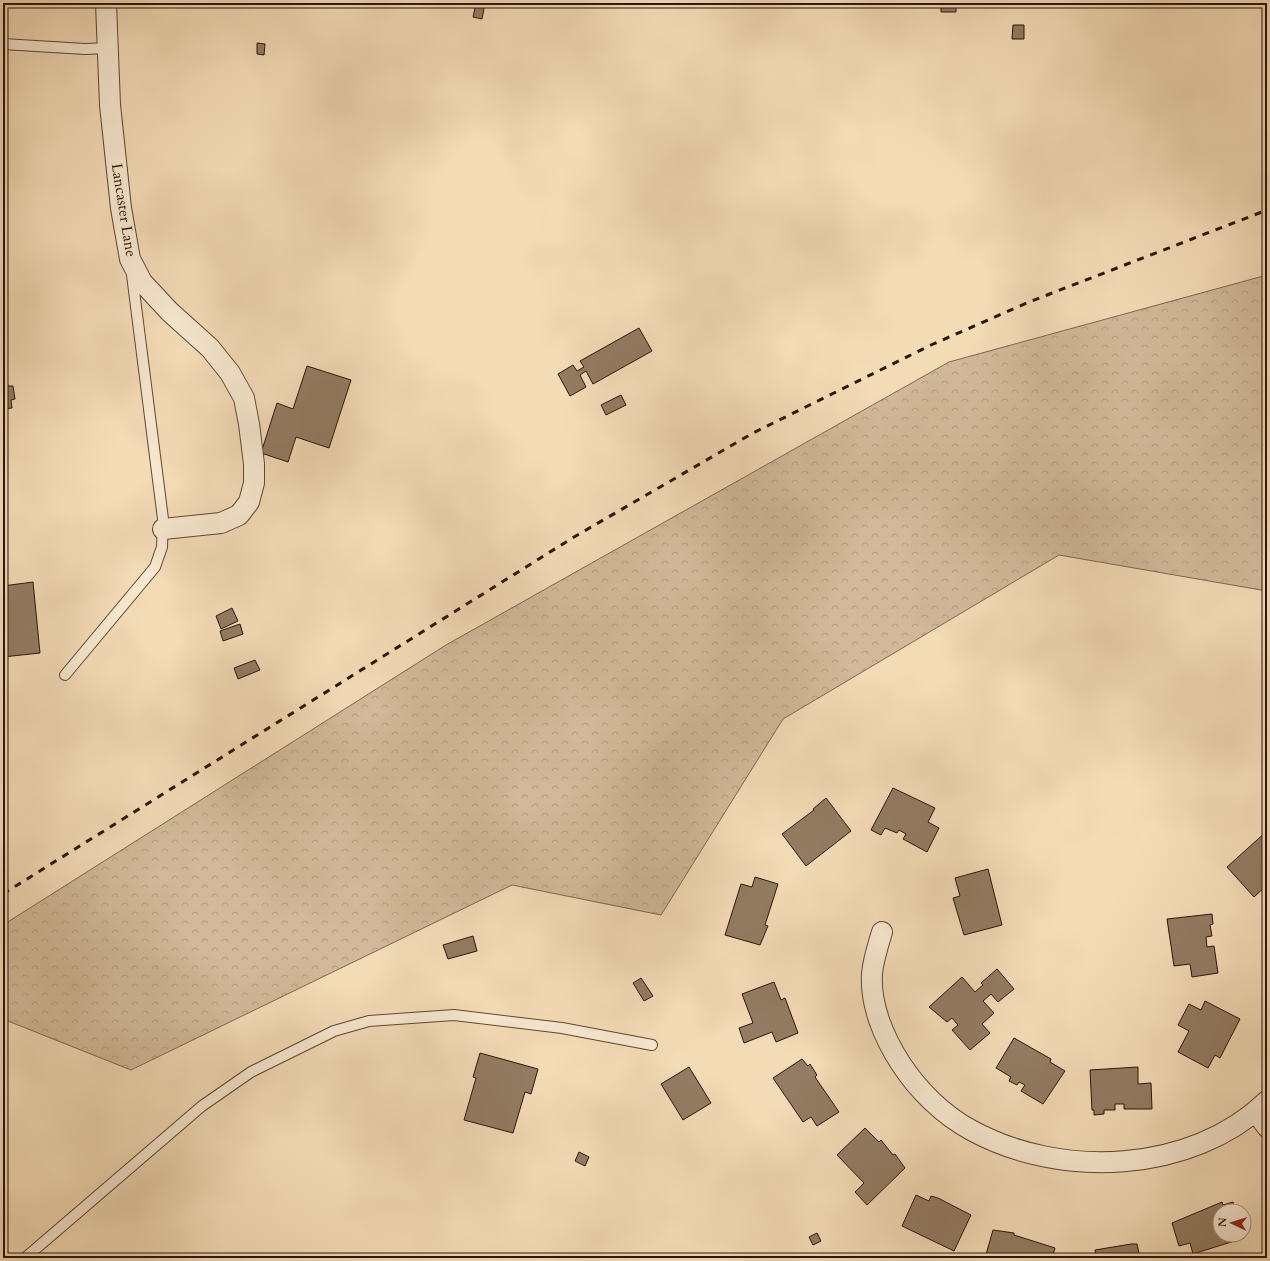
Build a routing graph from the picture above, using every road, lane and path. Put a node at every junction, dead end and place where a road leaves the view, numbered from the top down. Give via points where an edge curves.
1 (106, 3) edge
2 (3, 44) edge
3 (108, 48) junction
4 (130, 259) junction
5 (163, 529) junction
6 (65, 675) dead end
7 (882, 932) dead end
8 (652, 1045) dead end
9 (1263, 1113) edge
10 (25, 1258) edge

1 - 3 street, Lancaster Lane
2 - 3 lane
3 - 4 street, Lancaster Lane via 111,113 121,208
4 - 5 lane
4 - 5 street, Lancaster Lane via 142,282 170,312 210,348 230,372 244,398 254,464 254,483 249,502 238,515 221,523
5 - 6 lane via 162,547 155,567
7 - 9 street via 872,974 874,1004 894,1054 909,1075 945,1112 993,1141 1054,1158 1117,1162 1141,1160 1198,1145
8 - 10 lane via 562,1028 454,1015 368,1021 334,1032 251,1072 202,1106

